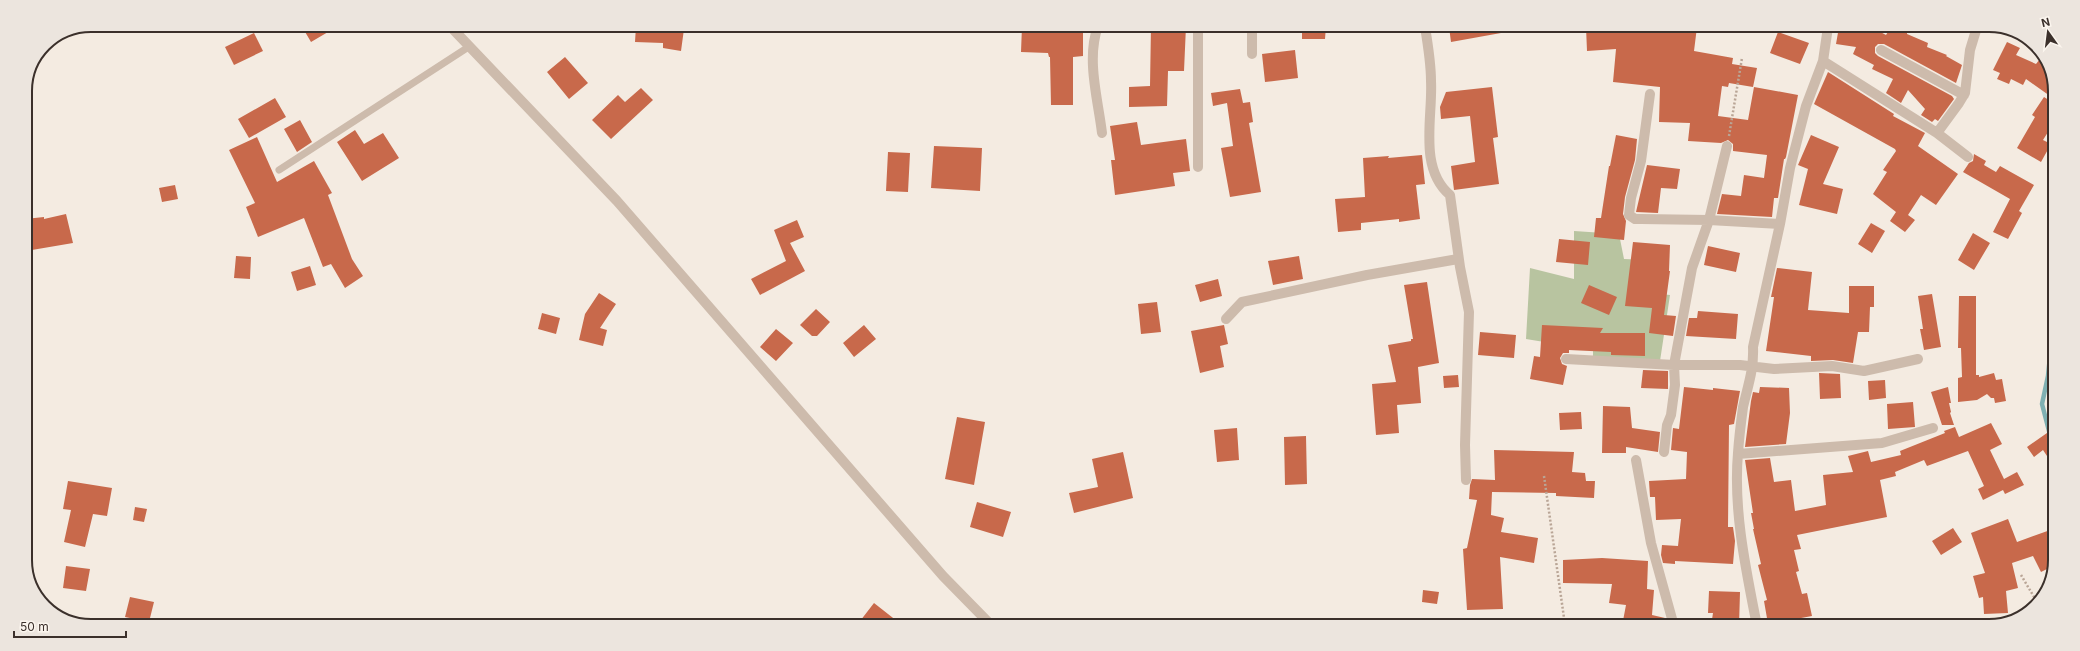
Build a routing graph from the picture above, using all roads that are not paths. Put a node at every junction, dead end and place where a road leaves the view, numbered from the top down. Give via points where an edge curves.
1 (456, 32) edge
2 (1096, 32) edge
3 (1198, 32) edge
4 (1252, 32) edge
5 (1426, 32) edge
6 (1827, 32) edge
7 (1975, 32) edge
8 (470, 46) junction
9 (1881, 50) dead end
10 (1252, 54) dead end
11 (1823, 61) junction
12 (1650, 94) dead end
13 (1964, 95) junction
14 (1102, 133) dead end
15 (1937, 133) junction
16 (1727, 146) road end
17 (1968, 157) dead end
18 (1198, 167) dead end
19 (279, 170) dead end
20 (1709, 220) junction
21 (1780, 224) junction
22 (1458, 259) junction
23 (1226, 319) dead end
24 (1566, 359) dead end
25 (1918, 359) dead end
26 (1674, 364) junction
27 (1754, 367) junction
28 (1932, 428) dead end
29 (1664, 452) dead end
30 (1738, 454) junction
31 (1636, 460) dead end
32 (1466, 480) dead end
33 (985, 619) edge
34 (1672, 619) edge
35 (1756, 619) edge

1 - 8 street
2 - 14 street via 1093,45 1094,74
3 - 18 street
4 - 10 street
5 - 22 street via 1432,82 1429,106 1431,159 1436,179 1441,188 1450,195
6 - 11 street
7 - 13 street via 1970,50
8 - 19 lane
8 - 33 street via 617,201 943,576
9 - 13 street
11 - 15 street
11 - 21 street via 1806,106 1790,168
12 - 20 street via 1641,161 1629,215 1635,219
13 - 15 street
15 - 17 street
16 - 20 street
20 - 21 street
20 - 26 street via 1692,268
21 - 27 street via 1754,347
22 - 23 street via 1367,275 1242,302
22 - 32 street via 1469,312
24 - 26 street
25 - 27 street via 1864,371 1832,366 1774,369
26 - 27 street
26 - 29 street via 1673,400
27 - 30 street via 1743,408
28 - 30 street via 1882,443
30 - 35 street via 1737,495
31 - 34 street via 1651,543

